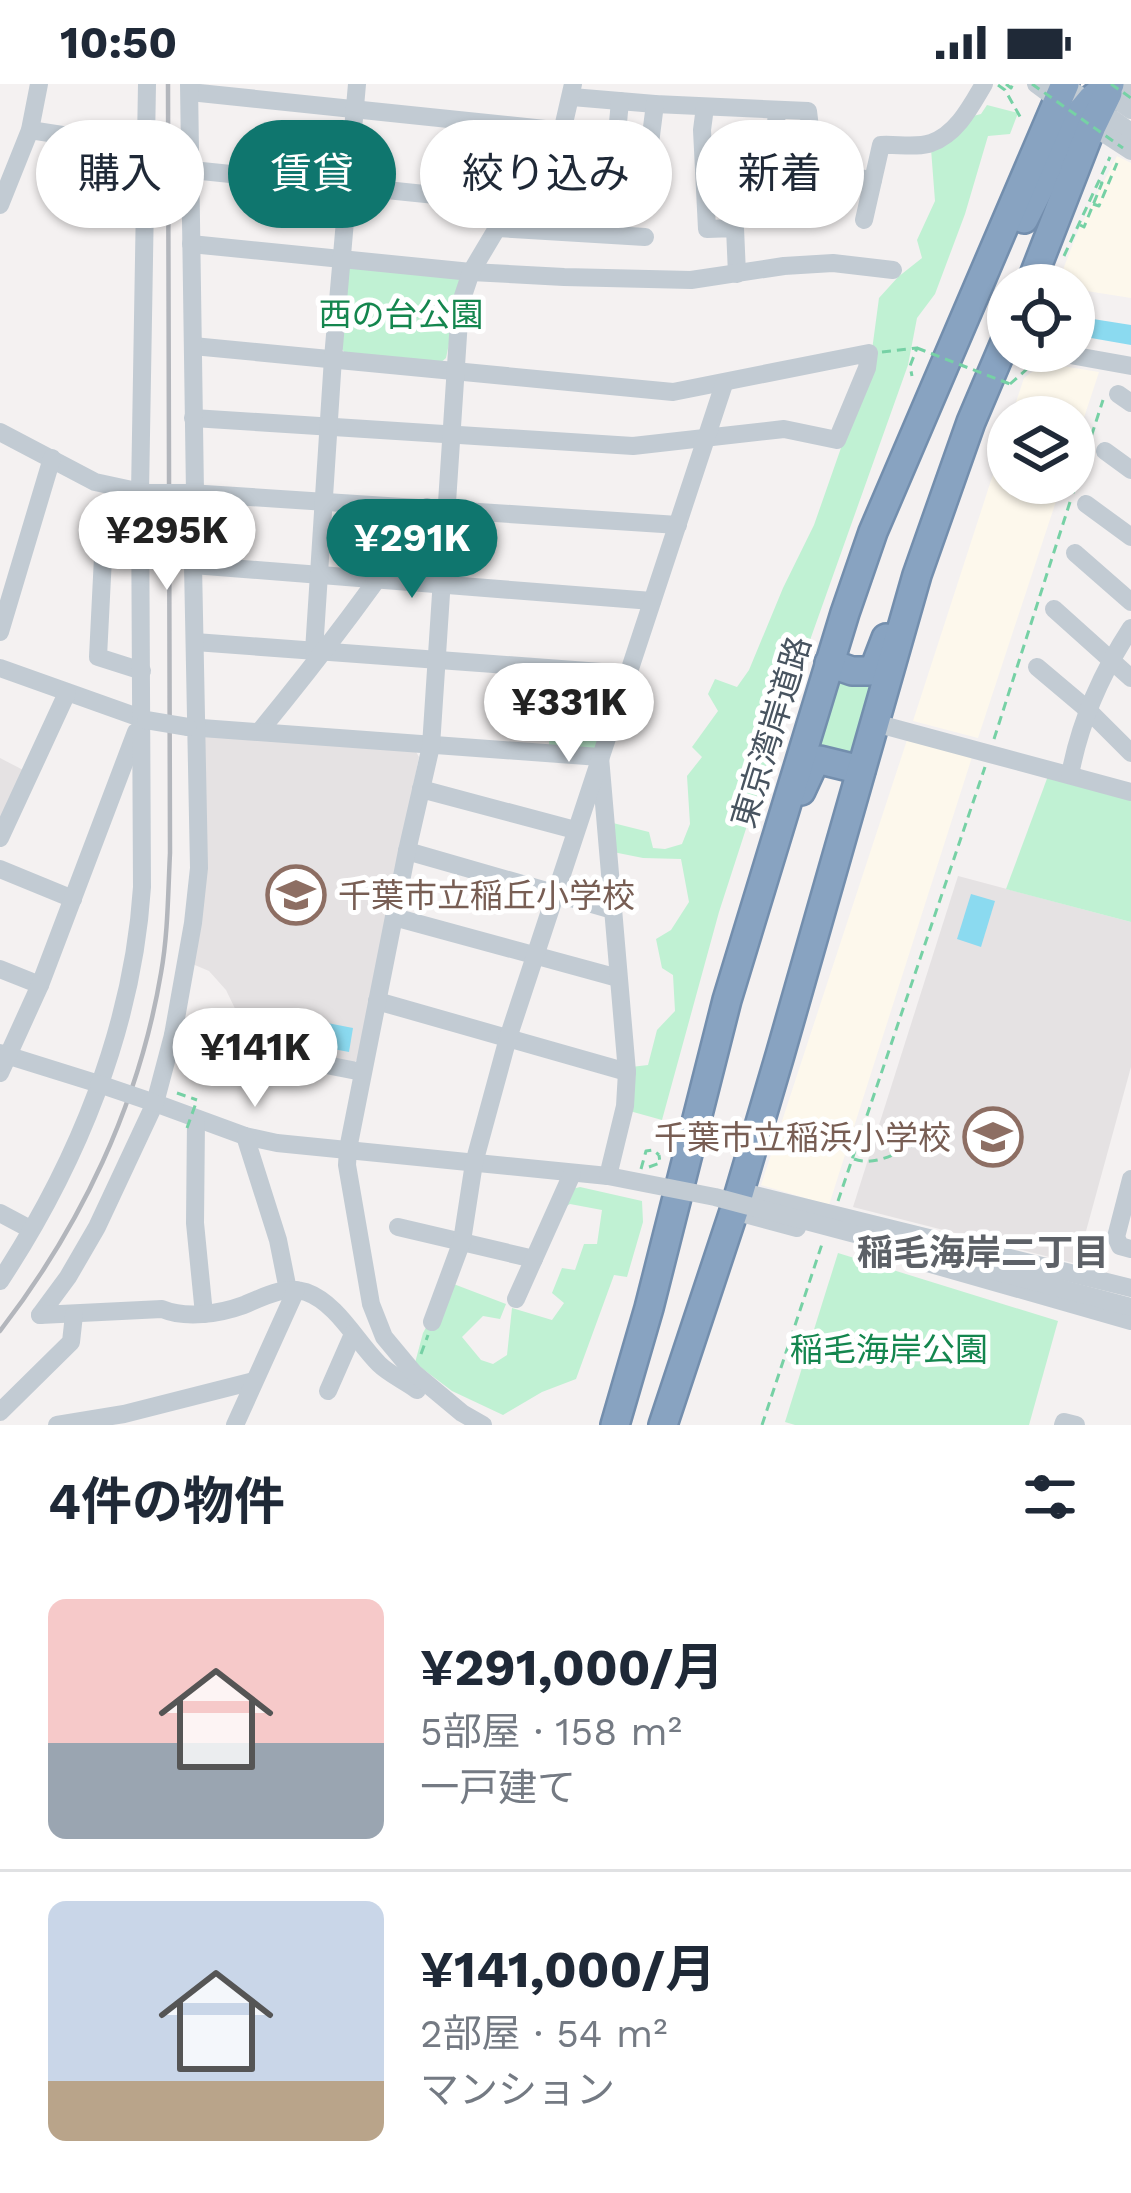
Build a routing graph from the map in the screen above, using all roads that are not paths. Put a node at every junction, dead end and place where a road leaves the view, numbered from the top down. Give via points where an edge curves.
1 (39, 84) edge
2 (147, 84) edge
3 (357, 84) edge
4 (984, 84) edge
5 (1094, 84) edge
6 (1113, 84) edge
7 (189, 88) edge
8 (572, 90) edge
9 (1063, 95) edge
10 (1131, 95) edge
11 (620, 101) junction
12 (655, 104) junction
13 (705, 107) junction
14 (355, 108) junction
15 (777, 110) junction
16 (1131, 110) edge
17 (146, 120) edge
18 (190, 120) edge
19 (354, 120) edge
20 (470, 120) edge
21 (567, 120) edge
22 (618, 120) edge
23 (653, 120) edge
24 (776, 120) edge
25 (809, 120) edge
26 (30, 130) junction
27 (36, 131) edge
28 (1128, 144) edge
29 (864, 179) edge
30 (873, 180) junction
31 (3, 192) edge
32 (864, 220) dead end
33 (145, 228) edge
34 (191, 228) edge
35 (344, 228) edge
36 (497, 228) edge
37 (513, 228) edge
38 (645, 237) dead end
39 (191, 244) junction
40 (341, 258) junction
41 (1034, 264) edge
42 (893, 270) dead end
43 (471, 272) junction
44 (737, 274) junction
45 (193, 346) junction
46 (333, 358) junction
47 (1095, 359) edge
48 (1131, 366) edge
49 (454, 370) junction
50 (993, 372) edge
51 (724, 384) junction
52 (194, 418) junction
53 (329, 427) junction
54 (0, 432) edge
55 (450, 434) junction
56 (708, 438) junction
57 (1106, 452) dead end
58 (52, 458) junction
59 (1131, 470) edge
60 (143, 493) junction
61 (192, 493) junction
62 (325, 500) junction
63 (1086, 504) dead end
64 (437, 508) junction
65 (678, 525) junction
66 (1131, 536) edge
67 (142, 544) junction
68 (1075, 553) dead end
69 (194, 565) junction
70 (320, 575) junction
71 (917, 575) junction
72 (379, 580) junction
73 (440, 584) junction
74 (652, 601) junction
75 (1131, 602) edge
76 (1054, 609) dead end
77 (1131, 628) edge
78 (0, 632) edge
79 (195, 642) junction
80 (319, 651) junction
81 (1111, 658) junction
82 (436, 659) junction
83 (829, 664) junction
84 (1037, 667) dead end
85 (0, 668) edge
86 (142, 671) junction
87 (628, 674) junction
88 (1131, 678) edge
89 (67, 693) junction
90 (1088, 710) junction
91 (144, 720) junction
92 (874, 724) junction
93 (193, 728) junction
94 (260, 733) junction
95 (430, 746) junction
96 (1131, 753) edge
97 (600, 757) junction
98 (861, 770) junction
99 (1070, 775) junction
100 (421, 789) junction
101 (1131, 792) edge
102 (575, 830) junction
103 (0, 838) edge
104 (773, 842) junction
105 (407, 851) junction
106 (0, 869) edge
107 (556, 895) junction
108 (73, 899) junction
109 (613, 910) junction
110 (394, 917) junction
111 (535, 956) junction
112 (0, 969) edge
113 (618, 978) junction
114 (40, 985) junction
115 (377, 1001) junction
116 (173, 1035) junction
117 (508, 1038) junction
118 (3, 1061) edge
119 (362, 1072) junction
120 (627, 1072) junction
121 (99, 1084) junction
122 (155, 1103) junction
123 (193, 1116) junction
124 (245, 1136) junction
125 (348, 1149) junction
126 (474, 1163) junction
127 (572, 1174) junction
128 (608, 1176) junction
129 (1130, 1185) edge
130 (736, 1201) junction
131 (0, 1213) edge
132 (174, 1220) dead end
133 (196, 1222) junction
134 (829, 1225) junction
135 (398, 1227) dead end
136 (31, 1229) junction
137 (462, 1241) junction
138 (1131, 1250) edge
139 (534, 1259) junction
140 (0, 1281) edge
141 (1131, 1288) edge
142 (292, 1290) junction
143 (516, 1299) dead end
144 (1131, 1307) edge
145 (204, 1314) junction
146 (74, 1315) junction
147 (1131, 1321) edge
148 (432, 1322) road end
149 (353, 1334) junction
150 (254, 1381) junction
151 (328, 1391) dead end
152 (446, 1400) junction
153 (0, 1412) edge
154 (125, 1419) edge
155 (57, 1425) edge
156 (235, 1425) edge
157 (483, 1425) edge
158 (615, 1425) edge
159 (663, 1425) edge
160 (1063, 1425) edge
161 (1076, 1425) edge

1 - 26 street
2 - 17 street
3 - 14 street
4 - 30 street via 966,115 930,144 881,145
5 - 16 street
6 - 9 highway
6 - 10 street
7 - 14 street
7 - 18 street
8 - 11 street
8 - 21 street
9 - 28 street
9 - 28 street
9 - 41 highway
9 - 83 highway, 東京湾岸道路 via 873,532
11 - 12 street
11 - 22 street
12 - 13 street
12 - 23 street
13 - 15 street
13 - 44 street via 707,229 735,228
14 - 19 street
14 - 20 street
15 - 24 street
15 - 25 street via 808,111
26 - 27 street
26 - 31 street
29 - 30 street
30 - 32 street
33 - 60 street
34 - 39 street
35 - 40 street
36 - 43 street
37 - 38 street
39 - 40 street
39 - 45 street
40 - 43 street
40 - 46 street
42 - 44 street via 833,263
43 - 44 street via 691,280
43 - 49 street
45 - 46 street
45 - 52 street
46 - 49 street
46 - 53 street
47 - 48 street
49 - 51 street via 673,392
49 - 55 street
50 - 71 highway
51 - 56 street
51 - 56 street via 869,353 837,440 784,429
52 - 53 street
52 - 61 street
53 - 55 street
53 - 62 street
54 - 58 street
55 - 56 street via 633,446
55 - 64 street
56 - 65 street
57 - 59 street
58 - 60 street via 94,482
58 - 78 street
60 - 61 street, bridge
60 - 67 street
61 - 62 street
61 - 69 street
62 - 64 street
62 - 70 street
63 - 66 street
64 - 65 street
64 - 72 street
64 - 73 street
65 - 74 street
67 - 86 street
67 - 86 street via 104,537 98,657
68 - 75 street
69 - 70 street
69 - 79 street
70 - 72 street
70 - 80 street
71 - 83 highway via 870,671
71 - 92 highway
72 - 73 street
72 - 80 street
73 - 74 street
73 - 82 street
74 - 87 street
76 - 81 street
77 - 81 street
79 - 80 street
79 - 93 street
80 - 82 street
80 - 94 street
81 - 88 street
81 - 90 street
82 - 87 street
82 - 95 street
83 - 104 highway, 東京湾岸道路
84 - 90 street
85 - 89 street
86 - 91 street
87 - 97 street
89 - 91 street
89 - 103 street
90 - 96 street
90 - 99 street
91 - 93 street, bridge
91 - 108 street
91 - 121 street via 140,928
92 - 98 highway
92 - 99 street
93 - 94 street
93 - 116 street via 199,868
94 - 95 street
95 - 97 street
95 - 100 street
97 - 102 street
97 - 109 street
98 - 104 highway via 816,762
98 - 130 highway
99 - 101 street
100 - 102 street
100 - 105 street
102 - 107 street
104 - 158 highway, 東京湾岸道路
105 - 107 street
105 - 110 street
106 - 108 street
107 - 109 street
107 - 111 street
108 - 114 street
109 - 113 street
110 - 111 street
110 - 115 street
111 - 113 street
111 - 117 street
112 - 114 street
113 - 120 street
114 - 118 street
115 - 117 street
115 - 119 street
116 - 119 street
116 - 122 street
117 - 120 street
117 - 126 street
118 - 121 street
119 - 125 street
120 - 128 street
121 - 122 street, bridge
121 - 136 street
122 - 123 street
122 - 146 street via 97,1227 40,1315
123 - 124 street
123 - 133 street
124 - 125 street
124 - 142 street
125 - 126 street
125 - 152 street via 376,1320 393,1352
126 - 127 street
126 - 137 street
127 - 128 street
127 - 139 street
128 - 144 street, bridge
129 - 138 street via 1116,1237
130 - 134 street
130 - 159 highway
131 - 136 street
132 - 133 street
133 - 145 street
134 - 141 street
134 - 147 street
135 - 137 street
136 - 140 street
137 - 139 street
137 - 148 street
139 - 143 street
142 - 145 street
142 - 149 street via 311,1293
142 - 150 street
145 - 146 street
146 - 153 street via 70,1342
149 - 151 street
149 - 152 street via 382,1368 430,1401
150 - 154 street
150 - 156 street
152 - 157 street
154 - 155 street
160 - 161 street

